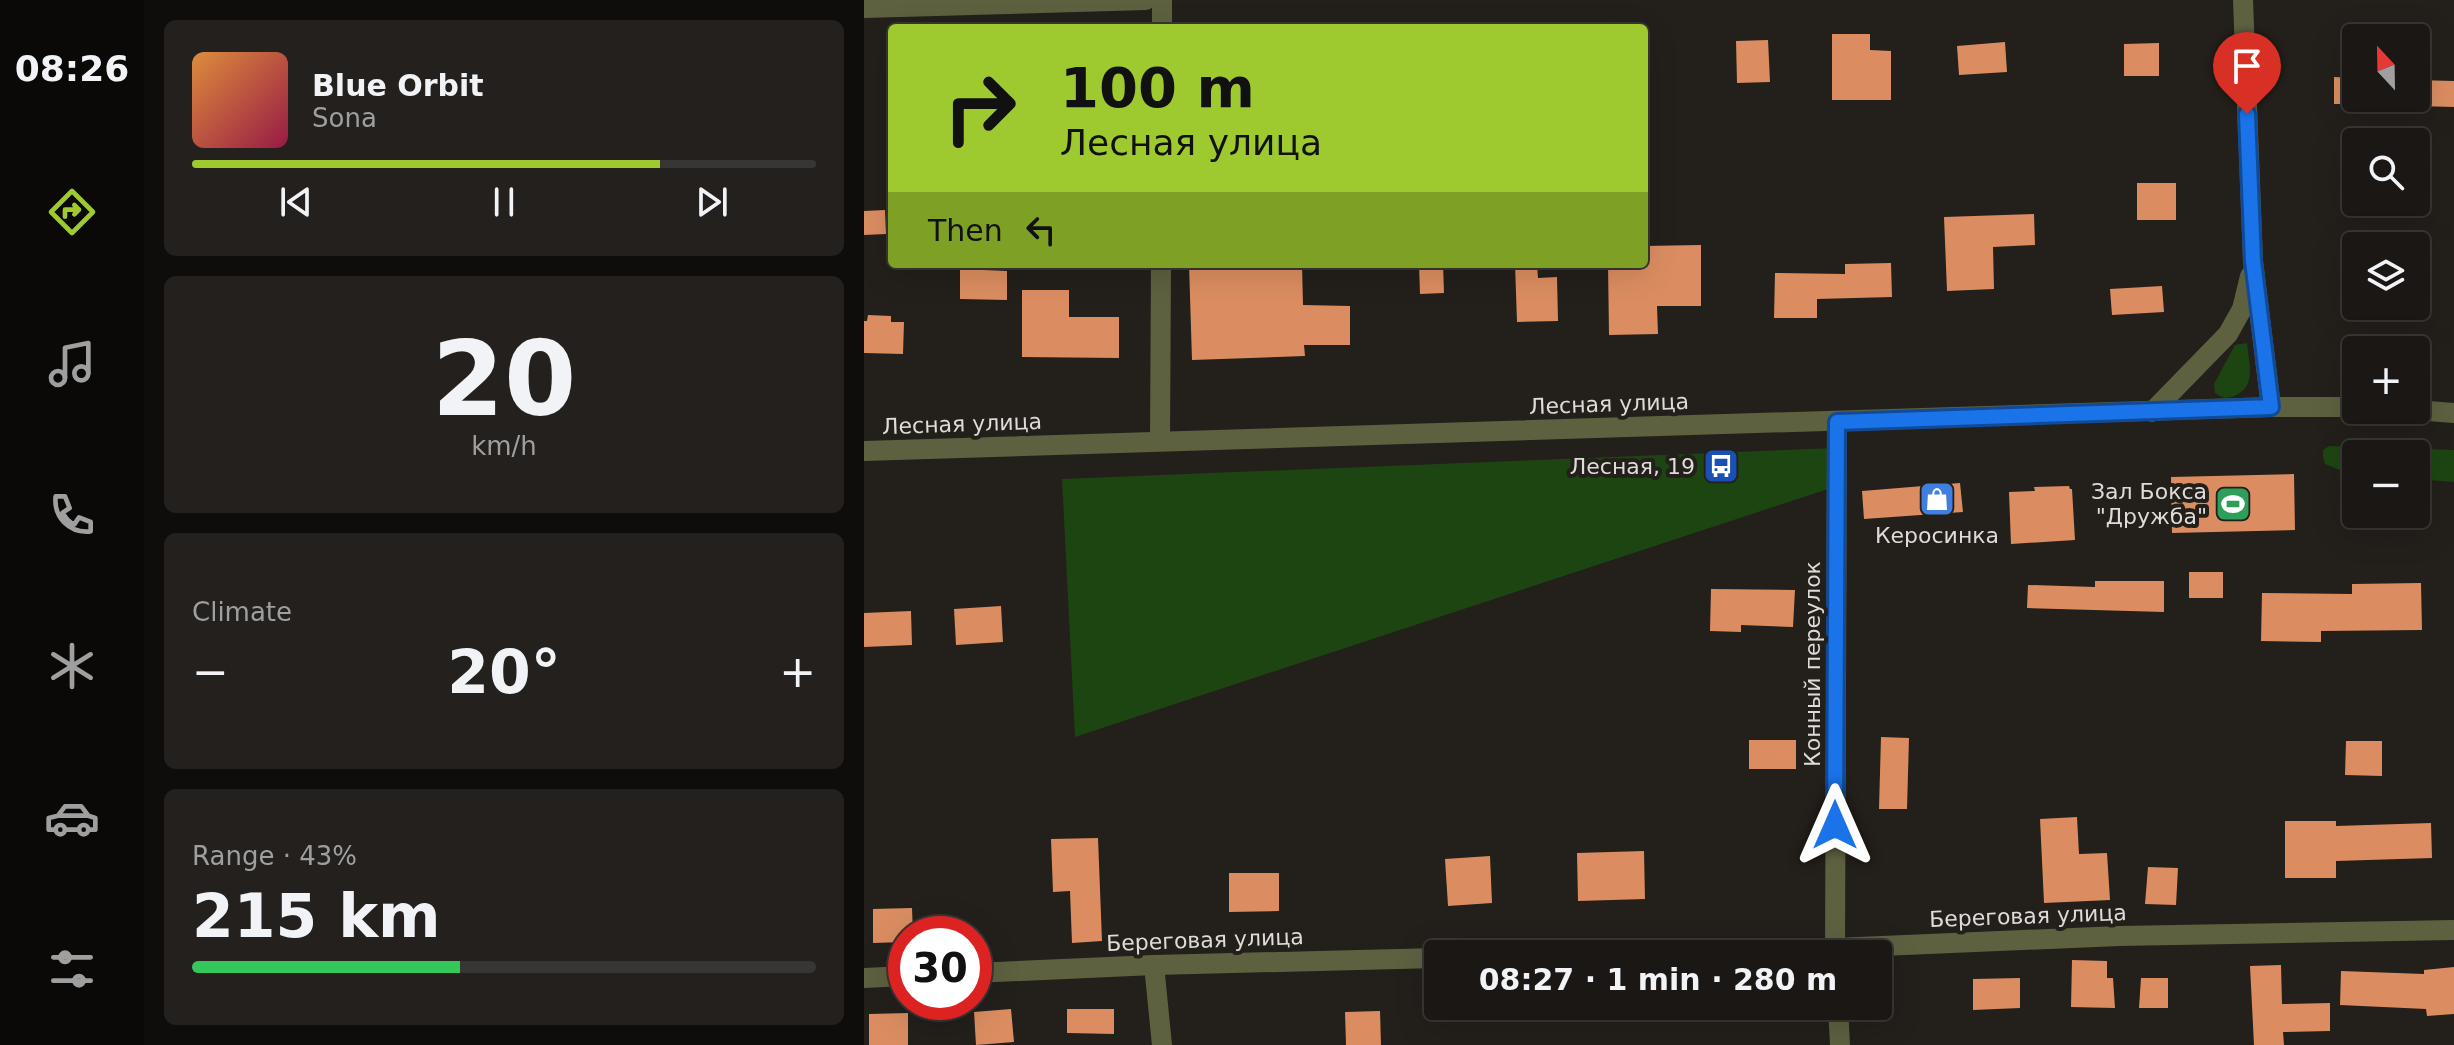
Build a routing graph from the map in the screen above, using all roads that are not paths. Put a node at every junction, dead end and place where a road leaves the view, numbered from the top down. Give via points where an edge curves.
1 (1146, 0) edge
2 (1162, 0) edge
3 (2243, 0) edge
4 (864, 8) edge
5 (1162, 24) edge
6 (2253, 261) junction
7 (1161, 268) edge
8 (2271, 407) junction
9 (2342, 407) edge
10 (2430, 411) edge
11 (2152, 412) junction
12 (2454, 413) edge
13 (1837, 422) junction
14 (1160, 441) junction
15 (864, 451) edge
16 (2454, 930) edge
17 (1835, 940) edge
18 (1892, 948) edge
19 (1424, 958) edge
20 (1154, 965) junction
21 (992, 972) edge
22 (888, 977) edge
23 (864, 978) edge
24 (1839, 1020) edge
25 (1162, 1045) edge
26 (1840, 1045) edge

1 - 4 street
2 - 5 street
3 - 6 street
6 - 8 street
6 - 11 street via 2242,309 2228,334
7 - 14 street
8 - 9 street, Лесная улица
8 - 11 street, Лесная улица
10 - 12 street
11 - 13 street, Лесная улица
13 - 14 street, Лесная улица
13 - 17 street, Конный переулок
14 - 15 street, Лесная улица
16 - 18 street, Береговая улица via 2119,936
19 - 20 street, Береговая улица
20 - 21 street, Береговая улица
20 - 25 street
22 - 23 street
24 - 26 street

